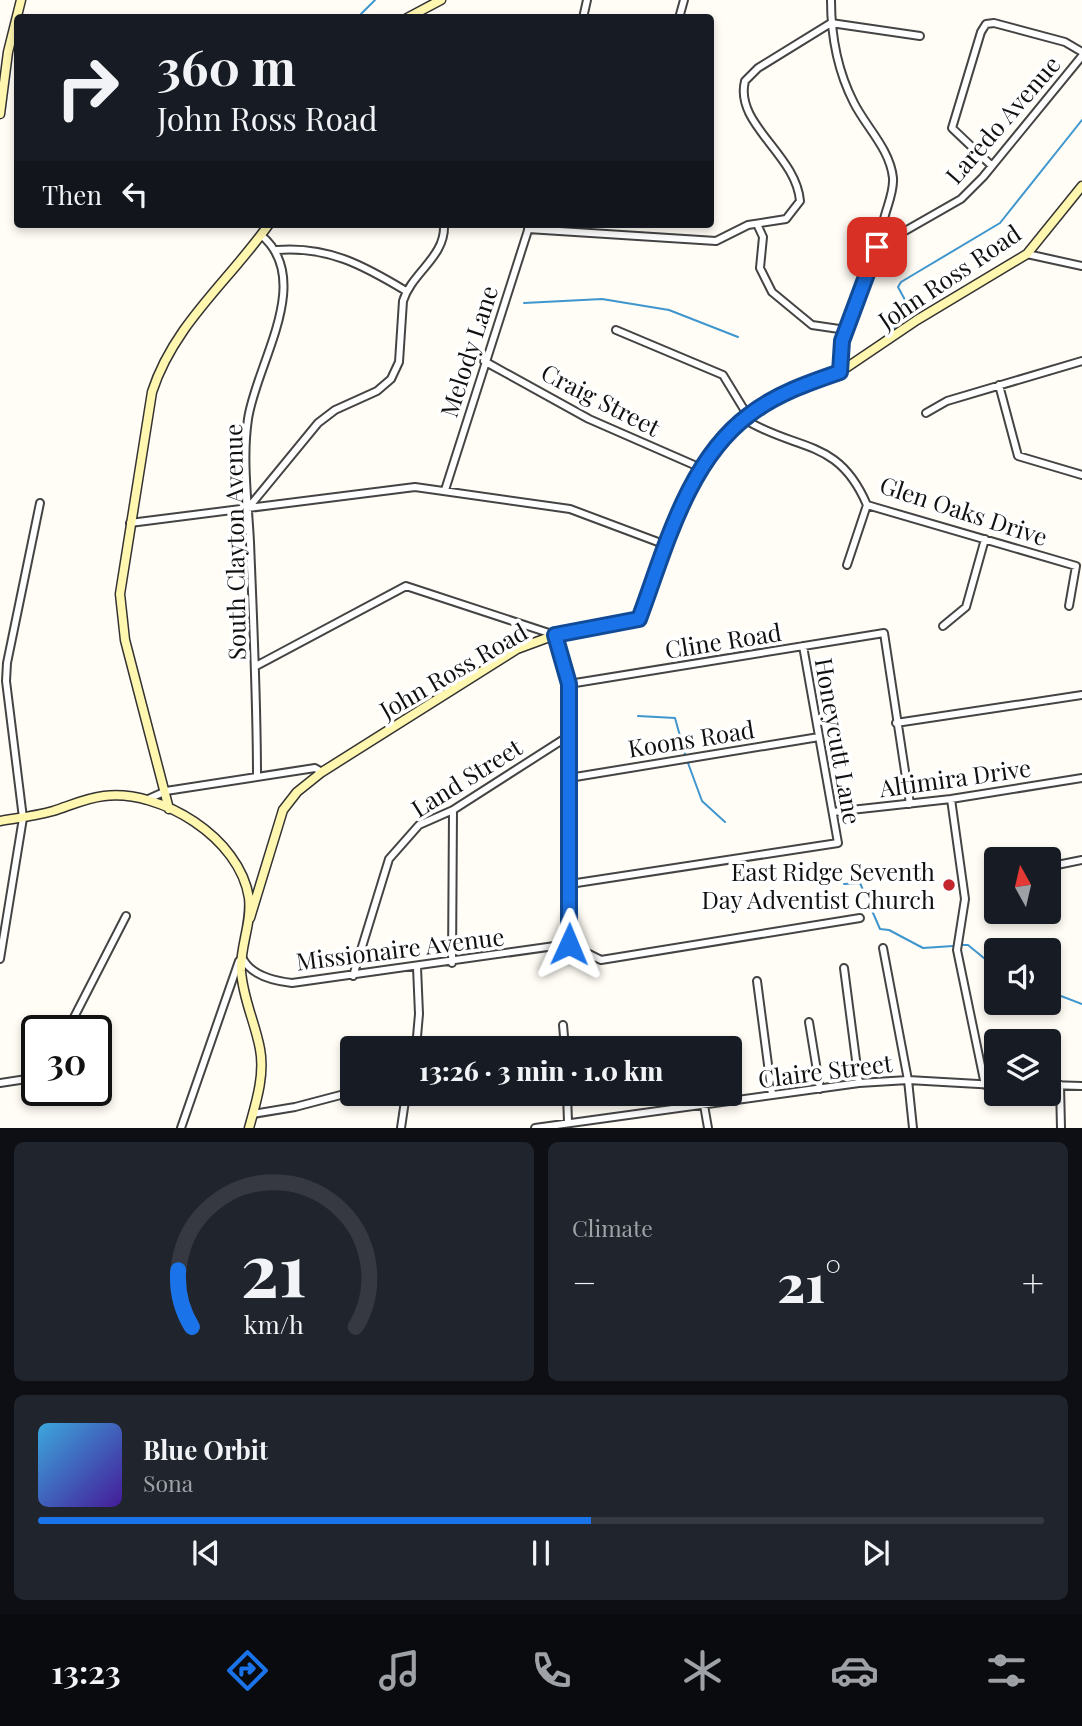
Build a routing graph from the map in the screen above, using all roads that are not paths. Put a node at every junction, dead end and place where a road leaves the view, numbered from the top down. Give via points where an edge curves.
1 (441, 0) edge
2 (831, 0) edge
3 (415, 14) edge
4 (831, 23) junction
5 (14, 28) edge
6 (920, 36) dead end
7 (1082, 54) edge
8 (0, 114) edge
9 (992, 166) junction
10 (1082, 186) edge
11 (757, 224) junction
12 (266, 228) edge
13 (443, 228) edge
14 (528, 228) edge
15 (554, 228) edge
16 (261, 235) junction
17 (877, 247) junction
18 (277, 250) junction
19 (1027, 254) junction
20 (1082, 266) edge
21 (406, 291) junction
22 (615, 330) dead end
23 (846, 330) junction
24 (484, 361) junction
25 (1082, 361) edge
26 (840, 372) junction
27 (999, 385) junction
28 (926, 413) dead end
29 (746, 417) junction
30 (701, 468) junction
31 (1082, 475) edge
32 (445, 490) junction
33 (40, 503) dead end
34 (867, 505) junction
35 (248, 508) junction
36 (130, 523) junction
37 (985, 539) junction
38 (666, 545) junction
39 (847, 565) dead end
40 (1069, 606) dead end
41 (943, 626) dead end
42 (555, 635) junction
43 (803, 646) junction
44 (256, 666) junction
45 (569, 684) junction
46 (1082, 695) edge
47 (896, 723) junction
48 (567, 737) junction
49 (819, 737) junction
50 (322, 772) junction
51 (257, 776) junction
52 (569, 778) junction
53 (1082, 778) edge
54 (166, 791) junction
55 (951, 799) junction
56 (144, 801) junction
57 (910, 804) junction
58 (169, 809) junction
59 (453, 810) junction
60 (833, 812) junction
61 (23, 818) junction
62 (0, 821) edge
63 (1082, 860) edge
64 (1061, 864) edge
65 (570, 884) junction
66 (126, 916) dead end
67 (250, 918) junction
68 (860, 918) dead end
69 (569, 944) junction
70 (883, 948) dead end
71 (241, 956) junction
72 (0, 959) edge
73 (452, 963) junction
74 (417, 967) junction
75 (844, 968) dead end
76 (353, 976) junction
77 (757, 981) dead end
78 (75, 1015) edge
79 (809, 1022) dead end
80 (564, 1025) dead end
81 (417, 1036) edge
82 (564, 1036) edge
83 (21, 1080) edge
84 (908, 1080) junction
85 (984, 1080) edge
86 (0, 1083) edge
87 (859, 1083) junction
88 (984, 1085) edge
89 (1061, 1085) edge
90 (1082, 1086) edge
91 (820, 1089) junction
92 (340, 1095) edge
93 (772, 1096) junction
94 (742, 1100) edge
95 (404, 1106) edge
96 (567, 1106) edge
97 (696, 1106) edge
98 (704, 1106) edge
99 (1060, 1106) edge
100 (253, 1114) junction
101 (568, 1122) junction
102 (181, 1128) edge
103 (249, 1128) edge
104 (401, 1128) edge
105 (535, 1128) edge
106 (708, 1128) edge
107 (913, 1128) edge
108 (1061, 1128) edge

1 - 3 street
2 - 4 street
4 - 6 street
4 - 11 street via 758,68 745,81 744,103 750,116 785,159 799,186 800,201 794,212 786,219
4 - 17 street via 844,80 893,176
5 - 8 street
7 - 9 street, Laredo Avenue
7 - 9 street via 1065,42 986,23 952,128
9 - 17 street, Laredo Avenue via 961,199
10 - 19 street, John Ross Road
11 - 15 street via 716,241
11 - 23 street via 763,237 760,268 772,292 812,324
12 - 16 street
13 - 21 street via 439,250
14 - 24 street, Melody Lane
16 - 18 street
16 - 36 street via 178,334 159,369
17 - 23 street
18 - 21 street via 301,248 342,256
18 - 35 street, South Clayton Avenue via 284,296 248,419
19 - 20 street
19 - 26 street, John Ross Road
21 - 35 street via 396,373 385,386 318,423
22 - 29 street via 723,376
23 - 26 street
24 - 30 street, Craig Street via 589,419
24 - 32 street, Melody Lane
25 - 27 street
26 - 29 street, John Ross Road via 789,390
27 - 28 street via 947,401
27 - 31 street via 1018,456
29 - 30 street, John Ross Road
29 - 34 street, Glen Oaks Drive via 829,454 849,471
30 - 38 street, John Ross Road
32 - 35 street via 398,488
32 - 38 street via 570,509
33 - 61 street via 6,681
34 - 37 street, Glen Oaks Drive
34 - 39 street
35 - 36 street
35 - 44 street, South Clayton Avenue
36 - 54 street via 121,574 121,616
37 - 40 street, Glen Oaks Drive via 1076,566
37 - 41 street via 966,607
38 - 42 street, John Ross Road via 639,619
42 - 44 street via 406,586
42 - 45 street
42 - 50 street, John Ross Road via 517,649
43 - 45 street, Cline Road
43 - 47 street, Cline Road via 884,633
43 - 49 street, Honeycutt Lane
44 - 51 street, South Clayton Avenue
45 - 48 street
46 - 47 street
47 - 57 street
48 - 52 street
48 - 59 street, Land Street
49 - 52 street, Koons Road
49 - 60 street, Honeycutt Lane
50 - 51 street via 315,768
50 - 67 street, John Ross Road via 297,792 284,810
51 - 54 street
52 - 65 street
53 - 55 street, Altimira Drive
54 - 56 street
54 - 58 street
55 - 57 street, Altimira Drive
55 - 85 street via 965,900 959,937 961,976
56 - 58 street
56 - 61 street via 105,796
57 - 60 street, Altimira Drive
58 - 67 street via 213,834 229,851 245,881
59 - 73 street
59 - 76 street, Land Street via 419,825 389,859
60 - 65 street, Honeycutt Lane via 838,843
61 - 62 street
61 - 72 street
63 - 64 street
65 - 69 street
66 - 78 street
67 - 71 street, John Ross Road
68 - 69 street via 601,960
69 - 73 street, Missionaire Avenue
70 - 84 street
71 - 76 street, Missionaire Avenue via 246,967 281,982
71 - 100 street, John Ross Road via 245,1000 262,1058
71 - 102 street
73 - 74 street, Missionaire Avenue
74 - 76 street, Missionaire Avenue
74 - 81 street
75 - 87 street
77 - 93 street
79 - 91 street
80 - 82 street
83 - 86 street
84 - 87 street, Claire Street
84 - 88 street, Claire Street
84 - 107 street
87 - 91 street, Claire Street
89 - 90 street
91 - 93 street, Claire Street
92 - 100 street
93 - 94 street, Claire Street
95 - 104 street
96 - 101 street
97 - 101 street, Claire Street
98 - 106 street
99 - 108 street
100 - 103 street, John Ross Road
101 - 105 street, Claire Street

